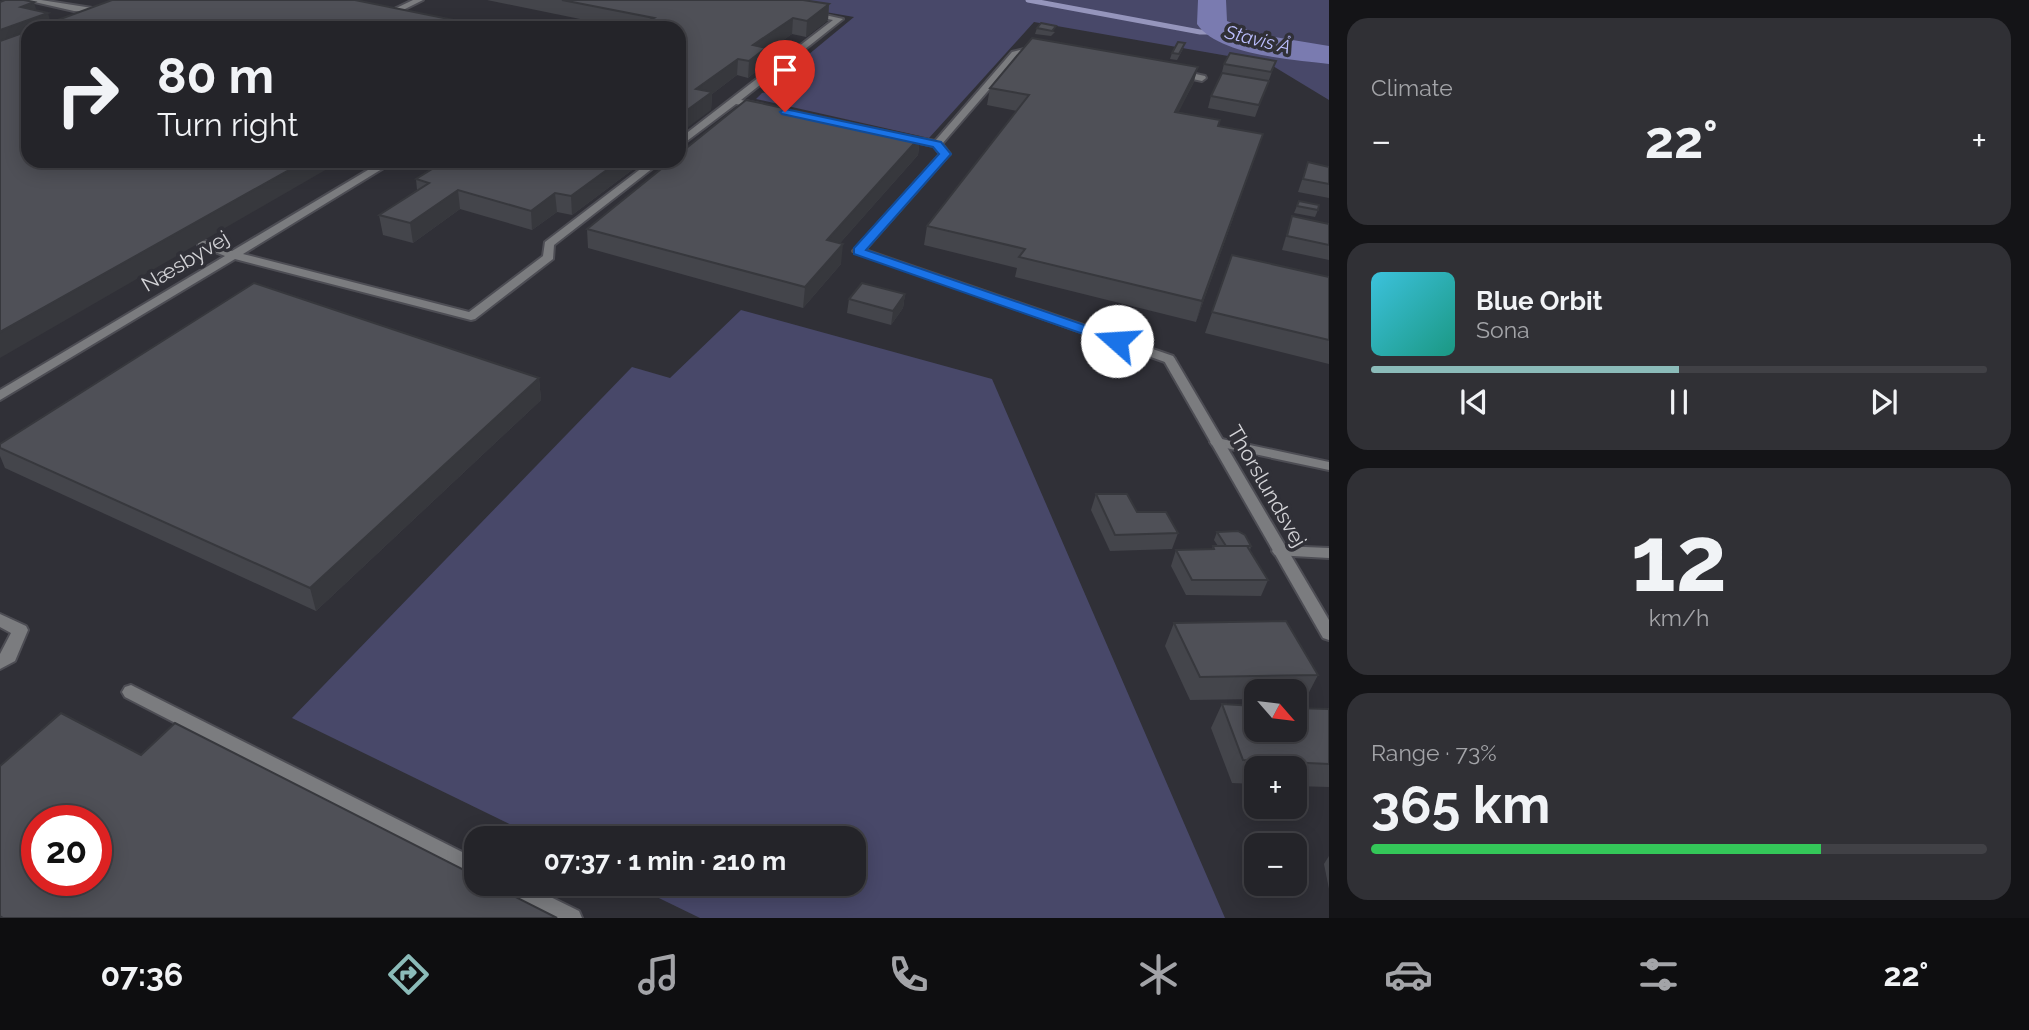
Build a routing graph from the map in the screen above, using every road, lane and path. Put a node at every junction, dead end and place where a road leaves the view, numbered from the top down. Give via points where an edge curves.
1 (35, 0) edge
2 (419, 0) edge
3 (22, 6) edge
4 (108, 9) edge
5 (376, 11) edge
6 (801, 12) edge
7 (390, 13) junction
8 (402, 16) edge
9 (1048, 51) edge
10 (1164, 71) edge
11 (1202, 78) dead end
12 (734, 101) junction
13 (775, 110) edge
14 (897, 136) edge
15 (686, 139) edge
16 (937, 144) junction
17 (378, 168) edge
18 (648, 168) edge
19 (202, 243) dead end
20 (232, 255) junction
21 (0, 396) edge
22 (1217, 442) junction
23 (1329, 466) edge
24 (1280, 551) junction
25 (1329, 553) edge
26 (0, 620) edge
27 (1329, 634) edge
28 (0, 663) edge
29 (131, 692) dead end
30 (464, 863) edge
31 (529, 896) edge
32 (572, 918) edge

1 - 3 street
1 - 4 street via 74,9
2 - 7 street
5 - 7 street
6 - 12 street via 839,19
7 - 8 street
9 - 16 street via 1035,48 1015,54
10 - 11 street
12 - 13 street
12 - 15 street
14 - 16 street
16 - 22 street, Thorslundsvej via 945,154 858,251 1169,359
17 - 20 street, Næsbyvej
18 - 20 street via 549,244 550,257 471,316
19 - 20 street
20 - 21 street, Næsbyvej
22 - 23 street
22 - 24 street, Thorslundsvej
24 - 25 street
24 - 27 street, Thorslundsvej
26 - 28 street via 20,630 9,656
29 - 30 street
31 - 32 street

